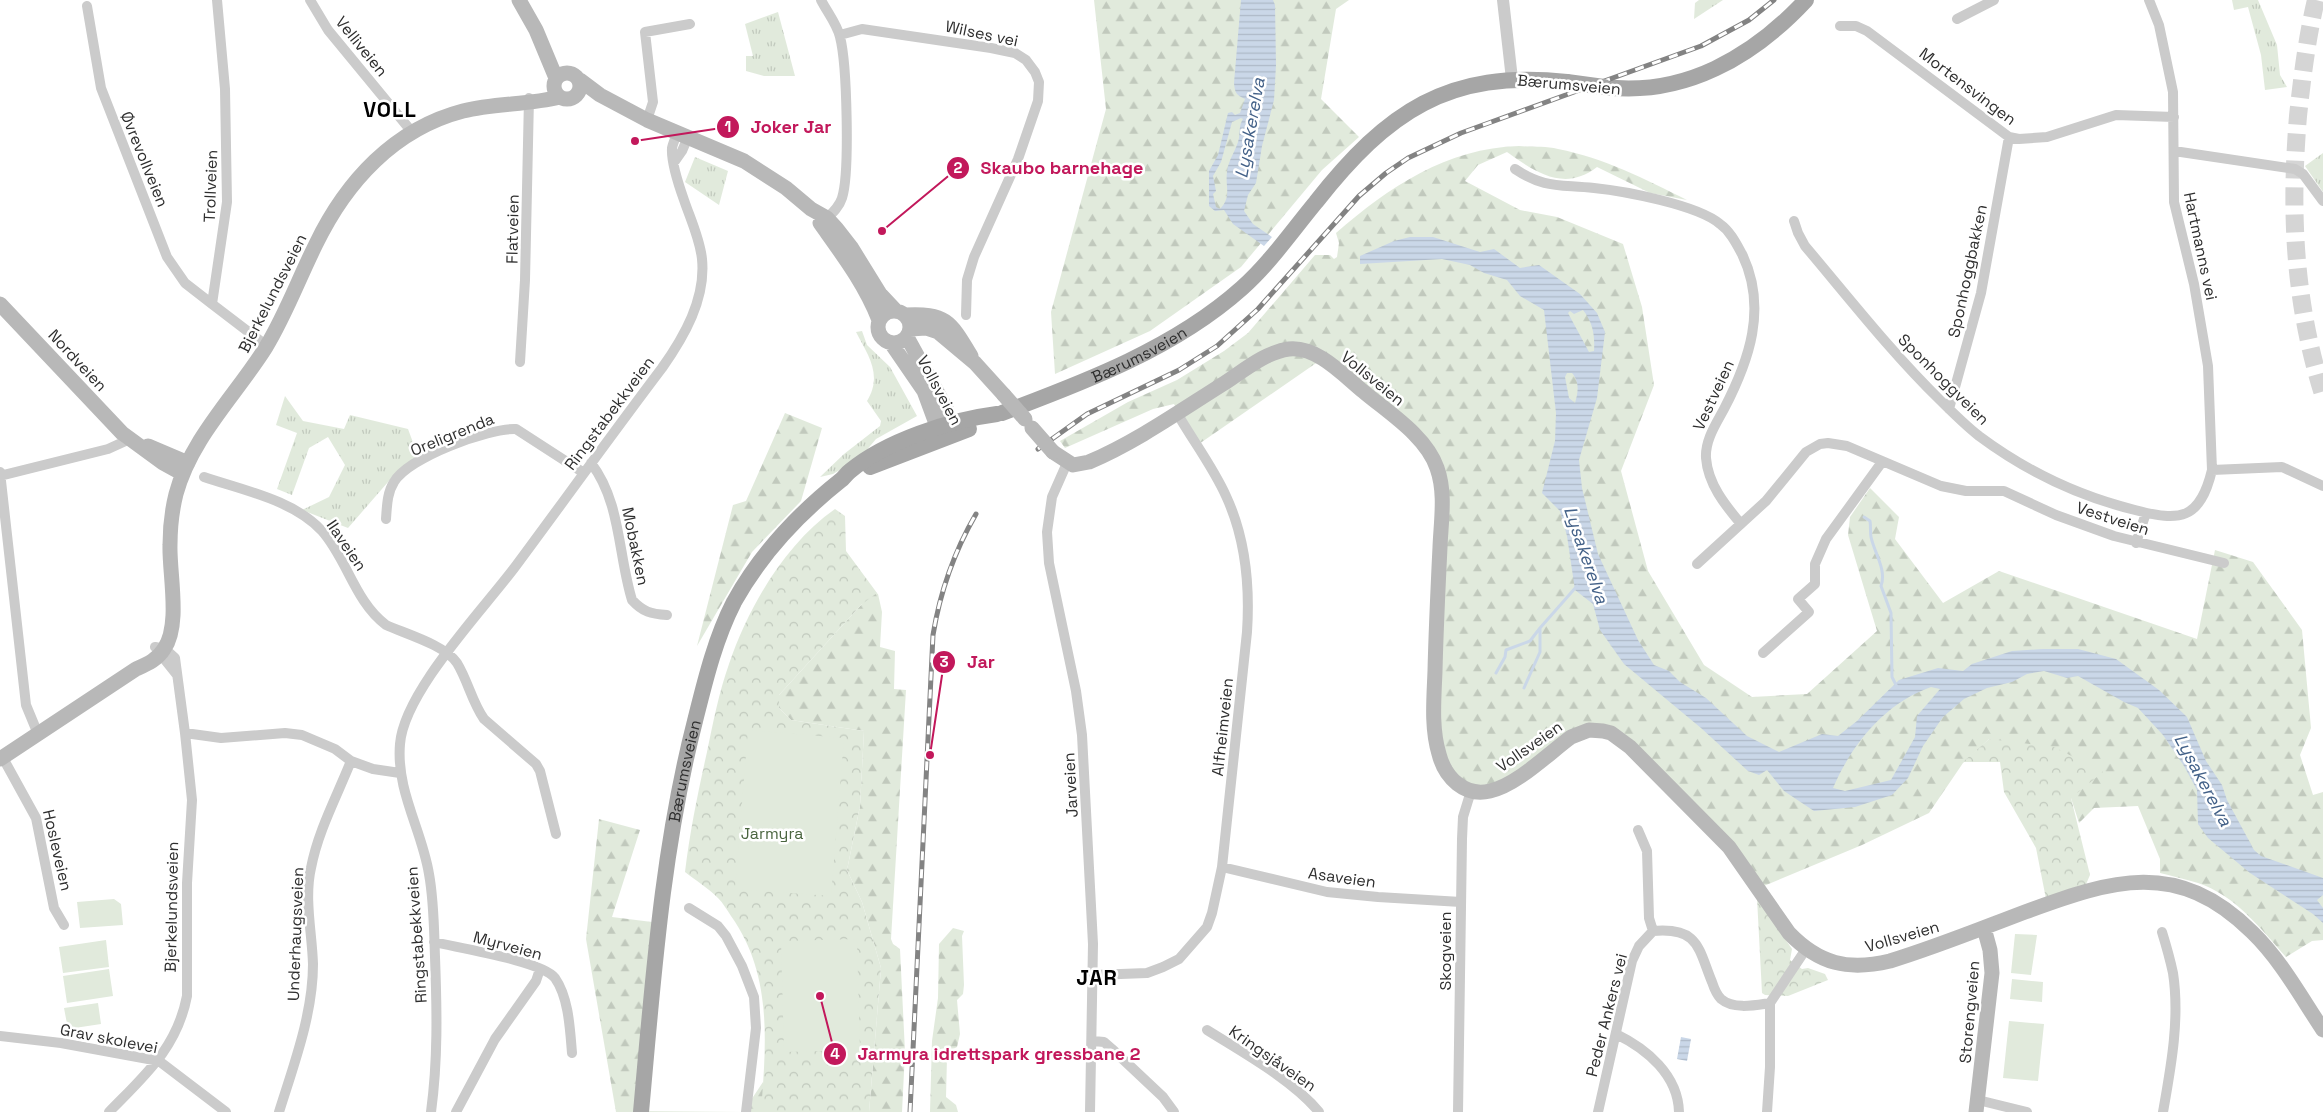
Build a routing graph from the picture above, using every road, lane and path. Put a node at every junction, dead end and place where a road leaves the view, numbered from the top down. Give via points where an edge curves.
1 (217, 0) edge
2 (310, 0) edge
3 (519, 0) edge
4 (821, 0) edge
5 (1503, 0) edge
6 (1806, 0) edge
7 (1994, 0) edge
8 (2149, 0) edge
9 (87, 6) dead end
10 (1957, 20) dead end
11 (690, 24) dead end
12 (1840, 26) dead end
13 (840, 34) junction
14 (1512, 79) junction
15 (566, 85) junction
16 (526, 101) junction
17 (2174, 117) junction
18 (644, 118) junction
19 (412, 132) junction
20 (682, 135) junction
21 (2009, 137) junction
22 (2174, 151) junction
23 (1515, 168) dead end
24 (2323, 201) edge
25 (824, 221) junction
26 (1794, 221) dead end
27 (0, 304) edge
28 (212, 304) junction
29 (966, 315) dead end
30 (879, 320) junction
31 (904, 323) junction
32 (891, 343) junction
33 (267, 346) junction
34 (520, 362) dead end
35 (1949, 409) junction
36 (1177, 413) junction
37 (944, 431) junction
38 (130, 440) junction
39 (1882, 462) junction
40 (591, 463) junction
41 (1067, 463) junction
42 (186, 468) junction
43 (2212, 470) junction
44 (584, 472) junction
45 (0, 475) edge
46 (204, 477) dead end
47 (2323, 486) edge
48 (2146, 513) junction
49 (386, 519) dead end
50 (1740, 524) junction
51 (2136, 543) junction
52 (2224, 563) dead end
53 (1697, 564) dead end
54 (667, 615) dead end
55 (160, 650) junction
56 (1763, 652) dead end
57 (448, 653) junction
58 (185, 733) junction
59 (38, 734) junction
60 (1, 758) edge
61 (351, 761) junction
62 (400, 773) junction
63 (1471, 791) junction
64 (1638, 830) dead end
65 (556, 834) dead end
66 (1222, 867) junction
67 (1461, 902) junction
68 (689, 908) dead end
69 (64, 925) dead end
70 (1984, 928) junction
71 (1653, 931) junction
72 (2162, 932) dead end
73 (434, 942) junction
74 (1806, 949) junction
75 (540, 969) junction
76 (1094, 974) junction
77 (1770, 1003) junction
78 (1207, 1030) dead end
79 (2323, 1030) edge
80 (1616, 1034) junction
81 (0, 1036) edge
82 (1093, 1041) junction
83 (572, 1053) dead end
84 (159, 1061) junction
85 (1977, 1106) edge
86 (109, 1112) edge
87 (226, 1112) edge
88 (279, 1112) edge
89 (431, 1112) edge
90 (456, 1112) edge
91 (641, 1112) edge
92 (746, 1112) edge
93 (1090, 1112) edge
94 (1174, 1112) edge
95 (1319, 1112) edge
96 (1458, 1112) edge
97 (1598, 1112) edge
98 (1679, 1112) edge
99 (1767, 1112) edge
100 (2027, 1112) edge
101 (2163, 1112) edge

1 - 28 street, Trollveien via 225,89 227,202
2 - 19 street, Velliveien via 328,30
3 - 15 main road
4 - 13 street
5 - 14 street
6 - 14 main road, Bærumsveien, bridge via 1758,44 1729,62 1705,74 1658,87 1629,89
7 - 10 street
8 - 17 street, Hartmanns vei via 2170,73
9 - 28 street, Øvrevollveien via 101,88 167,257 185,283
11 - 18 street via 645,32 653,102
12 - 21 street, Mortensvingen via 1856,26 1868,31
13 - 25 street via 845,56 845,182 839,205
13 - 29 street, Wilses vei via 862,29 1015,52 1035,72 1039,82 1038,101 1018,159 974,257 968,280
14 - 37 main road, Bærumsveien via 1462,88 1412,110 1391,124 1364,148 1317,200 1264,266 1228,300 1175,336 1093,376 982,423
15 - 16 main road, Bjerkelundsveien
15 - 18 main road, Vollsveien
16 - 19 main road, Bjerkelundsveien via 462,111
16 - 34 street, Flatveien via 525,280
17 - 21 street, Mortensvingen via 2116,115 2047,137
17 - 22 street, Hartmanns vei
18 - 20 main road, Vollsveien
19 - 33 main road, Bjerkelundsveien via 369,165 343,197 324,228
20 - 25 main road, Vollsveien via 765,173
20 - 40 street, Ringstabekkveien via 672,148 678,182 702,257 699,295 678,345
21 - 35 street, Sponhoggbakken via 1981,293
22 - 24 street via 2295,169 2303,174
22 - 43 street, Hartmanns vei via 2176,214 2194,284 2208,366
23 - 50 street, Vestveien via 1530,179 1548,185 1594,188 1679,204 1718,222 1736,244 1749,277 1755,318 1753,335 1740,380 1710,437 1706,458 1715,488
25 - 30 main road, Vollsveien via 869,296
25 - 31 main road, Vollsveien via 851,248 880,294
26 - 35 street, Sponhoggveien via 1806,246 1871,326
27 - 38 main road, Nordveien
28 - 33 street
30 - 31 main road via 884,313
30 - 32 main road via 879,335
31 - 32 main road via 902,341
31 - 37 main road, Vollsveien via 946,408
31 - 41 main road, bridge via 926,314 943,319 976,363 1053,452
32 - 37 main road, Vollsveien via 924,391
33 - 42 main road, Bjerkelundsveien via 212,424
35 - 48 street, Sponhoggveien via 1979,436 2048,479 2090,497
36 - 41 main road, Vollsveien via 1097,459 1083,464
36 - 63 main road, Vollsveien via 1268,356 1298,349 1332,366 1426,448 1439,474 1442,498 1435,735 1445,770 1452,780
36 - 66 street, Alfheimveien via 1226,497 1239,534 1250,600
37 - 91 main road, Bærumsveien via 843,479 796,518 758,563 733,604 708,669 686,755 663,885
38 - 42 main road, Nordveien via 169,453
38 - 45 street via 108,449
39 - 50 street, Vestveien via 1847,446 1820,444 1806,452 1766,501
39 - 51 street, Vestveien via 1956,490 2004,491 2081,525
39 - 56 street via 1826,539 1815,564 1815,584 1798,599 1809,612
40 - 44 street, Ringstabekkveien
40 - 54 street, Mobakken via 611,498 632,600 649,614
41 - 76 street, Jarveien via 1052,497 1047,532 1049,563 1082,734
42 - 55 main road, Bjerkelundsveien via 171,524 172,624
43 - 47 street via 2282,467
43 - 48 street, Sponhoggveien via 2208,489 2194,510 2172,518
44 - 49 street, Oreligrenda via 516,429 487,433 412,464 395,480 388,494
44 - 57 street, Ringstabekkveien
45 - 59 street via 26,705
46 - 57 street, Ilaveien via 281,504 312,522 323,532 378,619
48 - 51 street
50 - 53 street, Vestveien
51 - 52 street, Vestveien
55 - 58 street, Bjerkelundsveien via 178,677
55 - 59 main road, Hosleveien via 155,660 136,669
57 - 62 street, Ringstabekkveien via 414,700 405,720 400,744
57 - 65 street via 484,719 536,764
58 - 61 street via 221,738 285,733 302,735 335,749
58 - 84 street, Bjerkelundsveien via 192,800 187,883 187,996 178,1028
59 - 60 main road, Hosleveien
60 - 69 street, Hosleveien via 36,818 54,908
61 - 62 street via 372,769
61 - 88 street, Underhaugsveien via 310,869 310,996
62 - 73 street, Ringstabekkveien via 426,856
63 - 67 street, Skogveien via 1463,817
63 - 74 main road, Vollsveien via 1492,791 1510,782 1581,732 1597,730 1611,733 1630,747 1729,847 1789,933
64 - 71 street via 1647,851 1648,918
66 - 67 street, Asaveien via 1327,892
66 - 76 street, Alfheimveien via 1207,927 1179,959 1147,973
67 - 96 street, Skogveien
68 - 92 street via 718,926 726,936 754,997 756,1028
70 - 74 main road, Vollsveien via 1905,957 1875,964 1838,964
70 - 79 main road, Vollsveien via 2097,887 2135,881 2173,886 2211,901 2252,932 2276,960
70 - 85 main road, Storengveien via 1992,961
71 - 77 street via 1683,933 1693,939 1700,947 1715,990 1722,999 1738,1005
71 - 80 street, Peder Ankers vei via 1638,946 1632,961
72 - 101 street via 2173,974 2175,1017 2172,1062
73 - 75 street, Myrveien
73 - 89 street, Ringstabekkveien via 438,1044
74 - 77 street
75 - 83 street, Myrveien via 556,979 563,997
75 - 90 street via 536,981 495,1039
76 - 82 street, Jarveien
77 - 99 street
78 - 95 street, Kringsjåveien via 1271,1072
80 - 97 street, Peder Ankers vei
80 - 98 street via 1631,1041 1660,1066 1673,1085
81 - 84 street, Grav skolevei via 61,1043
82 - 93 street, Jarveien
82 - 94 street via 1104,1042 1112,1049
84 - 86 street, Bjerkelundsveien
84 - 87 street, Grav skolevei
85 - 100 street, Storengveien

